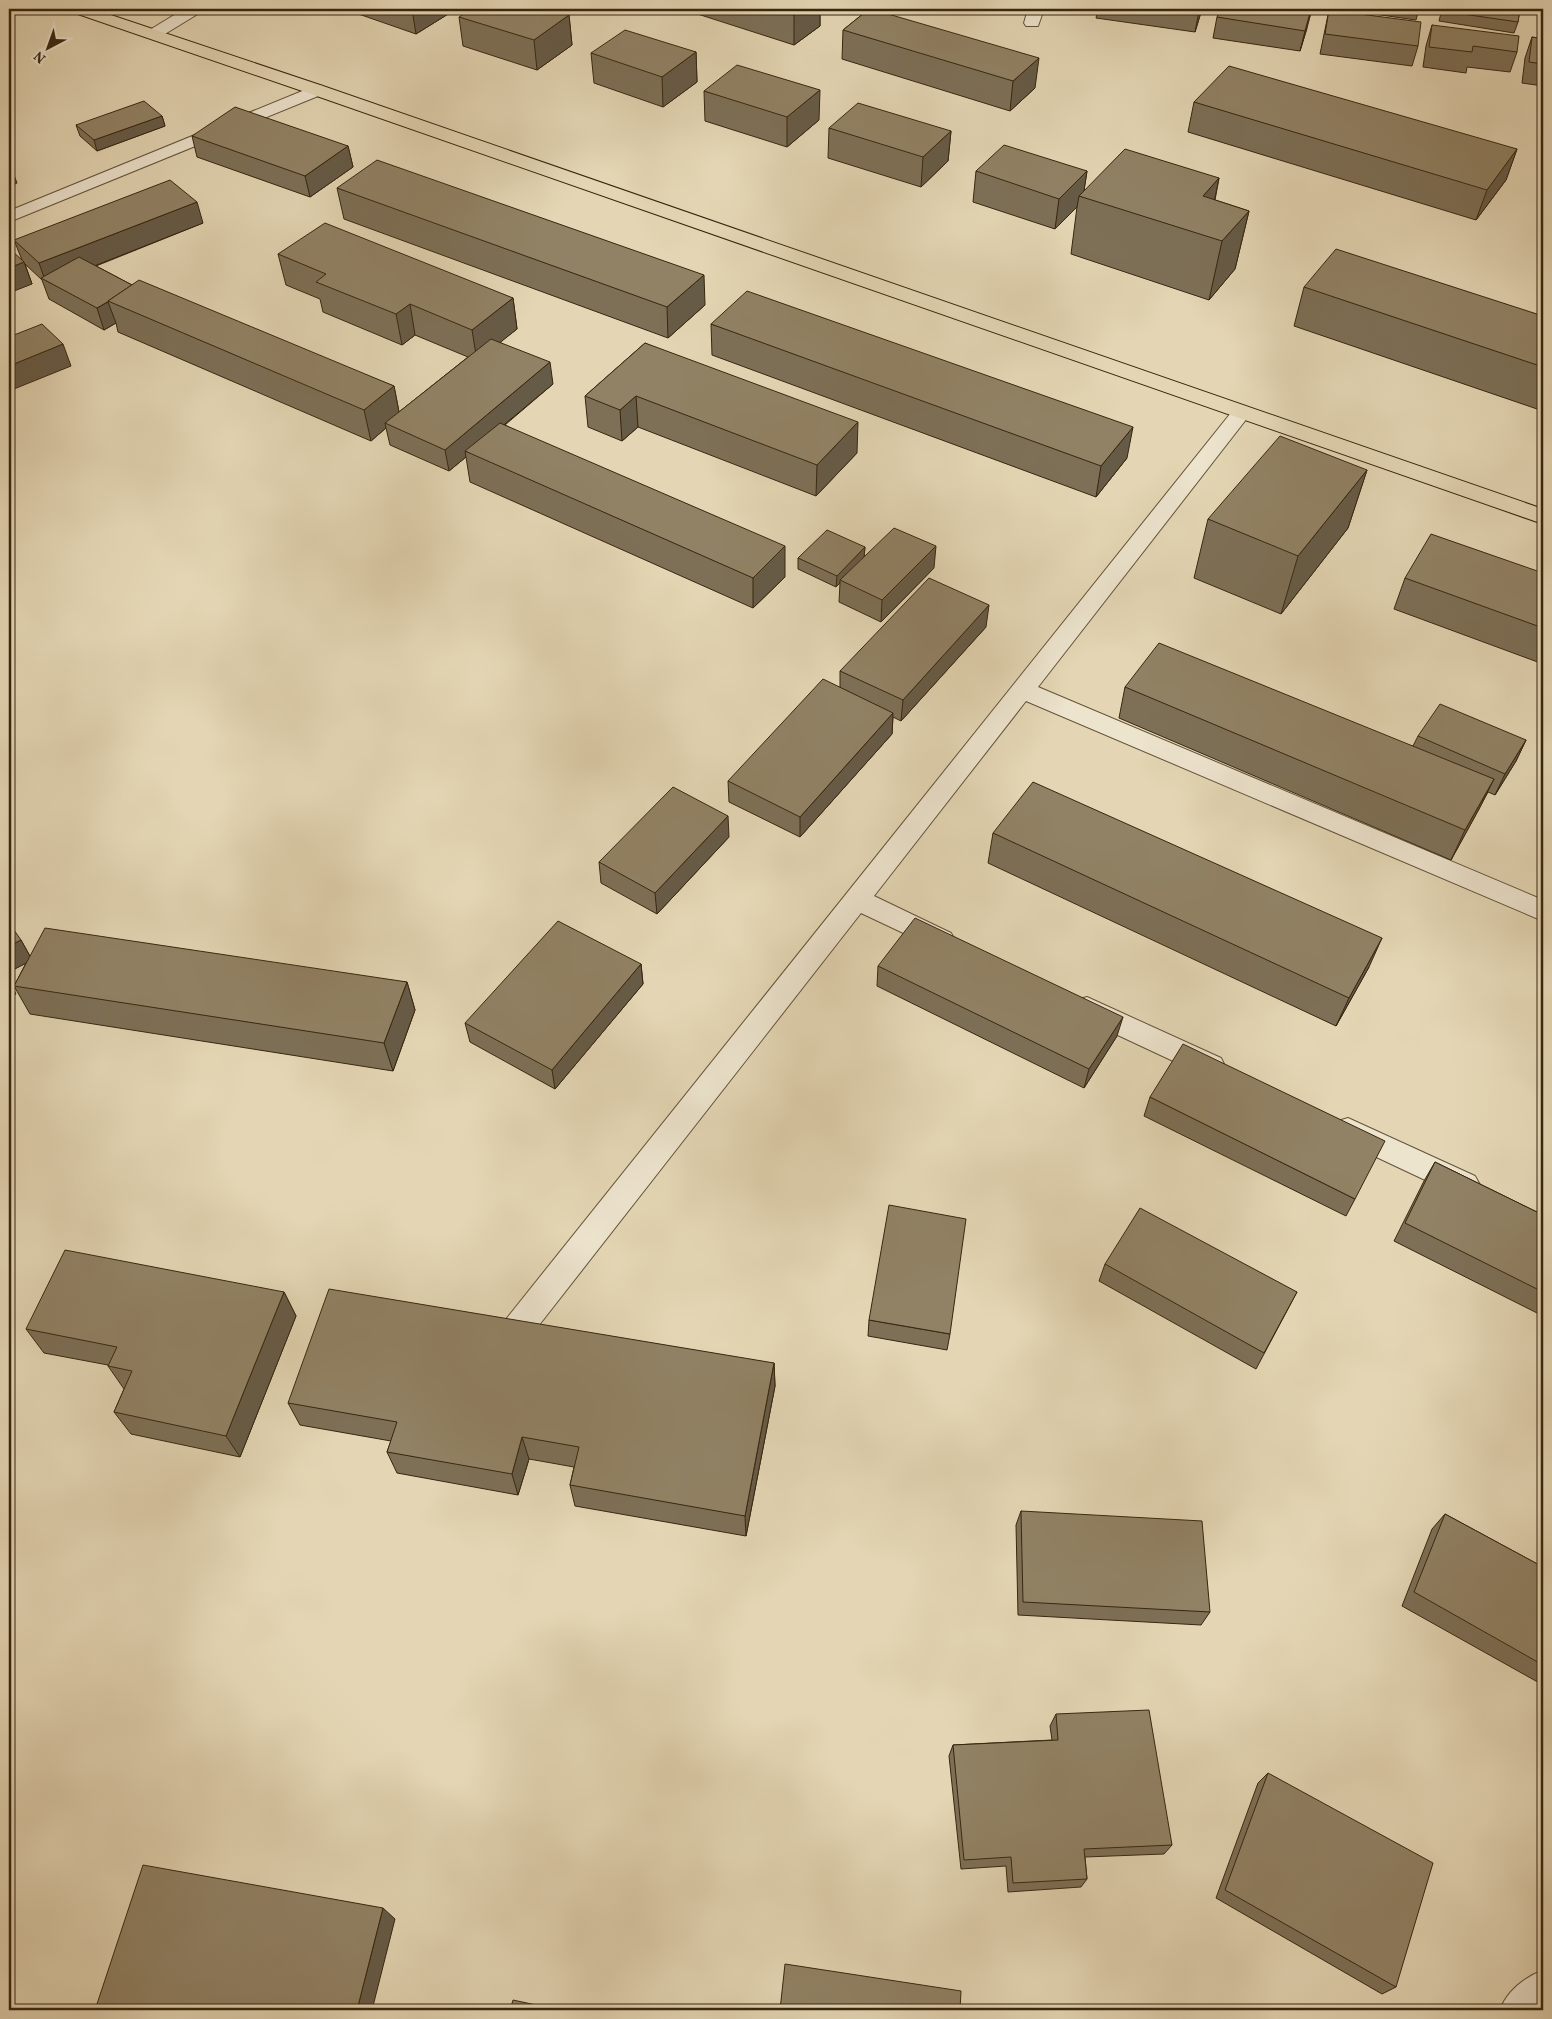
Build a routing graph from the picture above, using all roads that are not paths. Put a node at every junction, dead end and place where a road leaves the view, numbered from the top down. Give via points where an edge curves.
1 (78, 9) edge
2 (195, 9) edge
3 (154, 34) junction
4 (317, 90) junction
5 (9, 217) edge
6 (1241, 413) junction
7 (1543, 517) edge
8 (1022, 690) junction
9 (857, 900) junction
10 (1543, 911) edge
11 (965, 951) edge
12 (1064, 997) edge
13 (1236, 1078) edge
14 (1326, 1120) edge
15 (1489, 1197) edge
16 (518, 1328) edge
17 (1543, 1989) edge
18 (1519, 2010) edge

1 - 3 main road
2 - 3 street
3 - 4 main road
4 - 5 street
4 - 6 main road
6 - 7 main road
6 - 8 street
8 - 9 street
8 - 10 street
9 - 11 street
9 - 16 street
12 - 13 street
14 - 15 street
17 - 18 street

